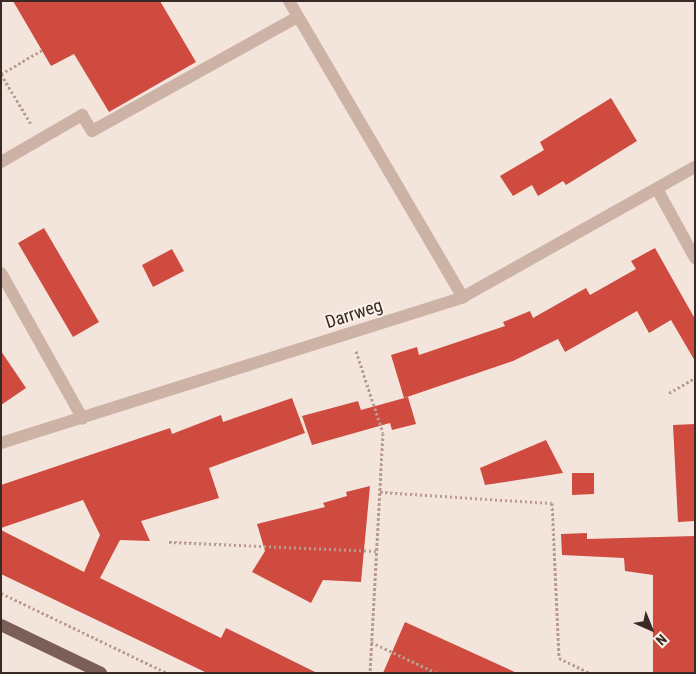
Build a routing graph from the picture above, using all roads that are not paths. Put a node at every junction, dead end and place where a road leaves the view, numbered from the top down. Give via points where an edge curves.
1 (289, 1) edge
2 (298, 17) junction
3 (1, 162) edge
4 (695, 167) edge
5 (657, 189) junction
6 (695, 258) edge
7 (1, 273) edge
8 (463, 297) junction
9 (83, 419) junction
10 (1, 443) edge
11 (1, 625) edge
12 (101, 673) edge

1 - 2 street
2 - 3 street via 92,131 82,116
2 - 8 street
4 - 5 street, Darrweg
5 - 6 street
5 - 8 street, Darrweg
7 - 9 street
8 - 9 street, Darrweg
9 - 10 street, Darrweg
11 - 12 main road

